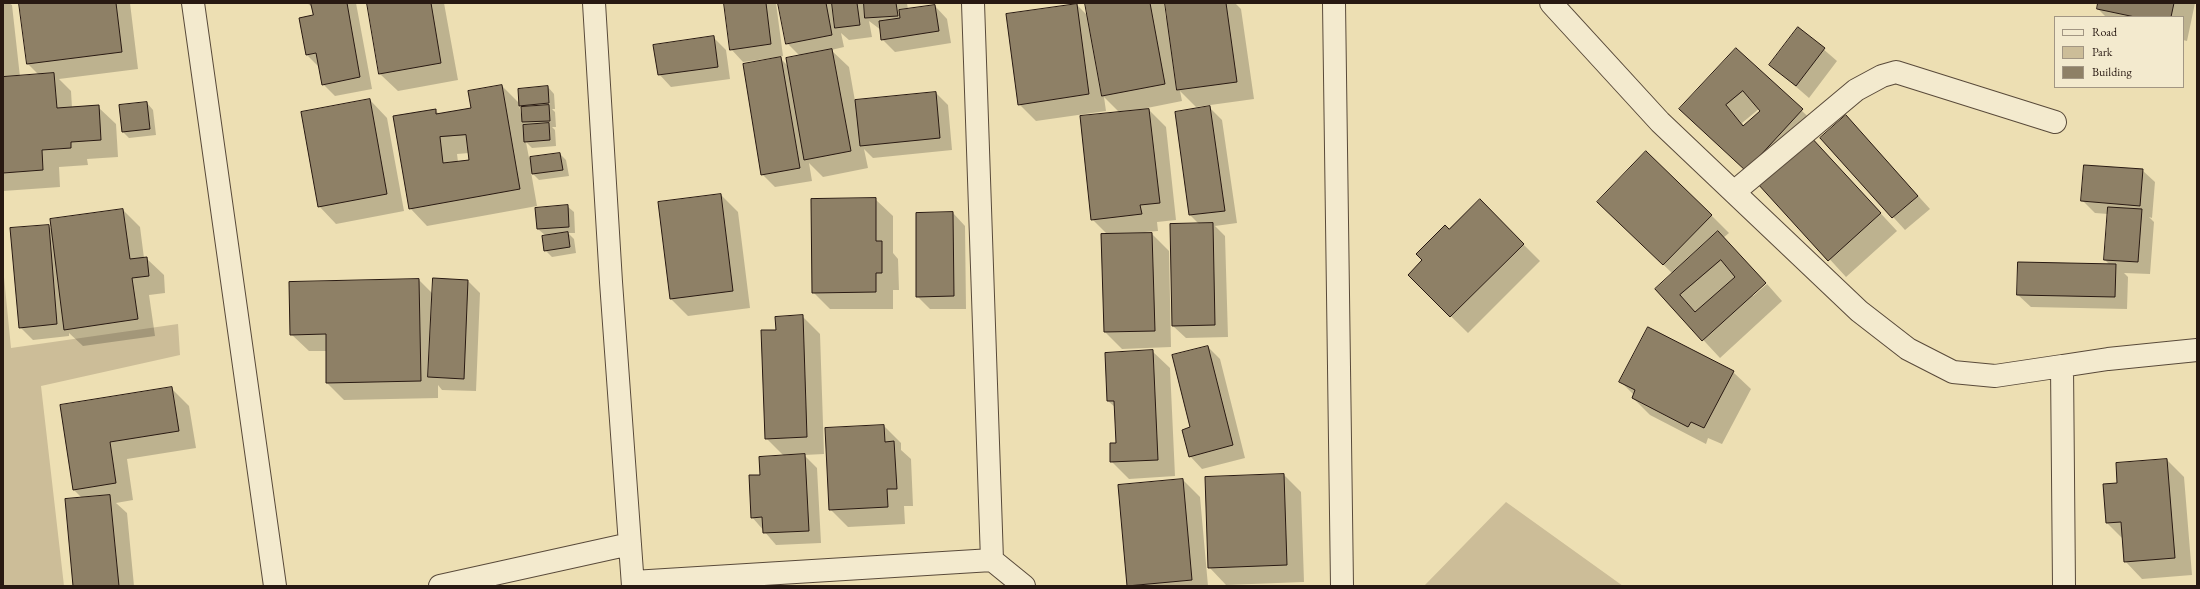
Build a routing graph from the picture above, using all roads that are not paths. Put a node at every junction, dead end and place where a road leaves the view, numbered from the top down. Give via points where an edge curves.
1 (193, 3) edge
2 (594, 3) edge
3 (973, 3) edge
4 (1334, 3) edge
5 (1550, 3) edge
6 (2055, 122) dead end
7 (1734, 192) junction
8 (2197, 350) edge
9 (2062, 366) junction
10 (630, 544) junction
11 (992, 560) junction
12 (633, 584) edge
13 (275, 586) edge
14 (440, 586) edge
15 (1024, 586) edge
16 (1342, 586) edge
17 (2064, 586) edge

1 - 13 street
2 - 10 street
3 - 11 street
4 - 16 street
5 - 7 street via 1660,122
6 - 7 street via 1896,72 1882,76 1856,90
7 - 9 street via 1859,311 1908,349 1953,372 1995,376
8 - 9 street
9 - 17 street
10 - 12 street
10 - 14 street
11 - 12 street
11 - 15 street

